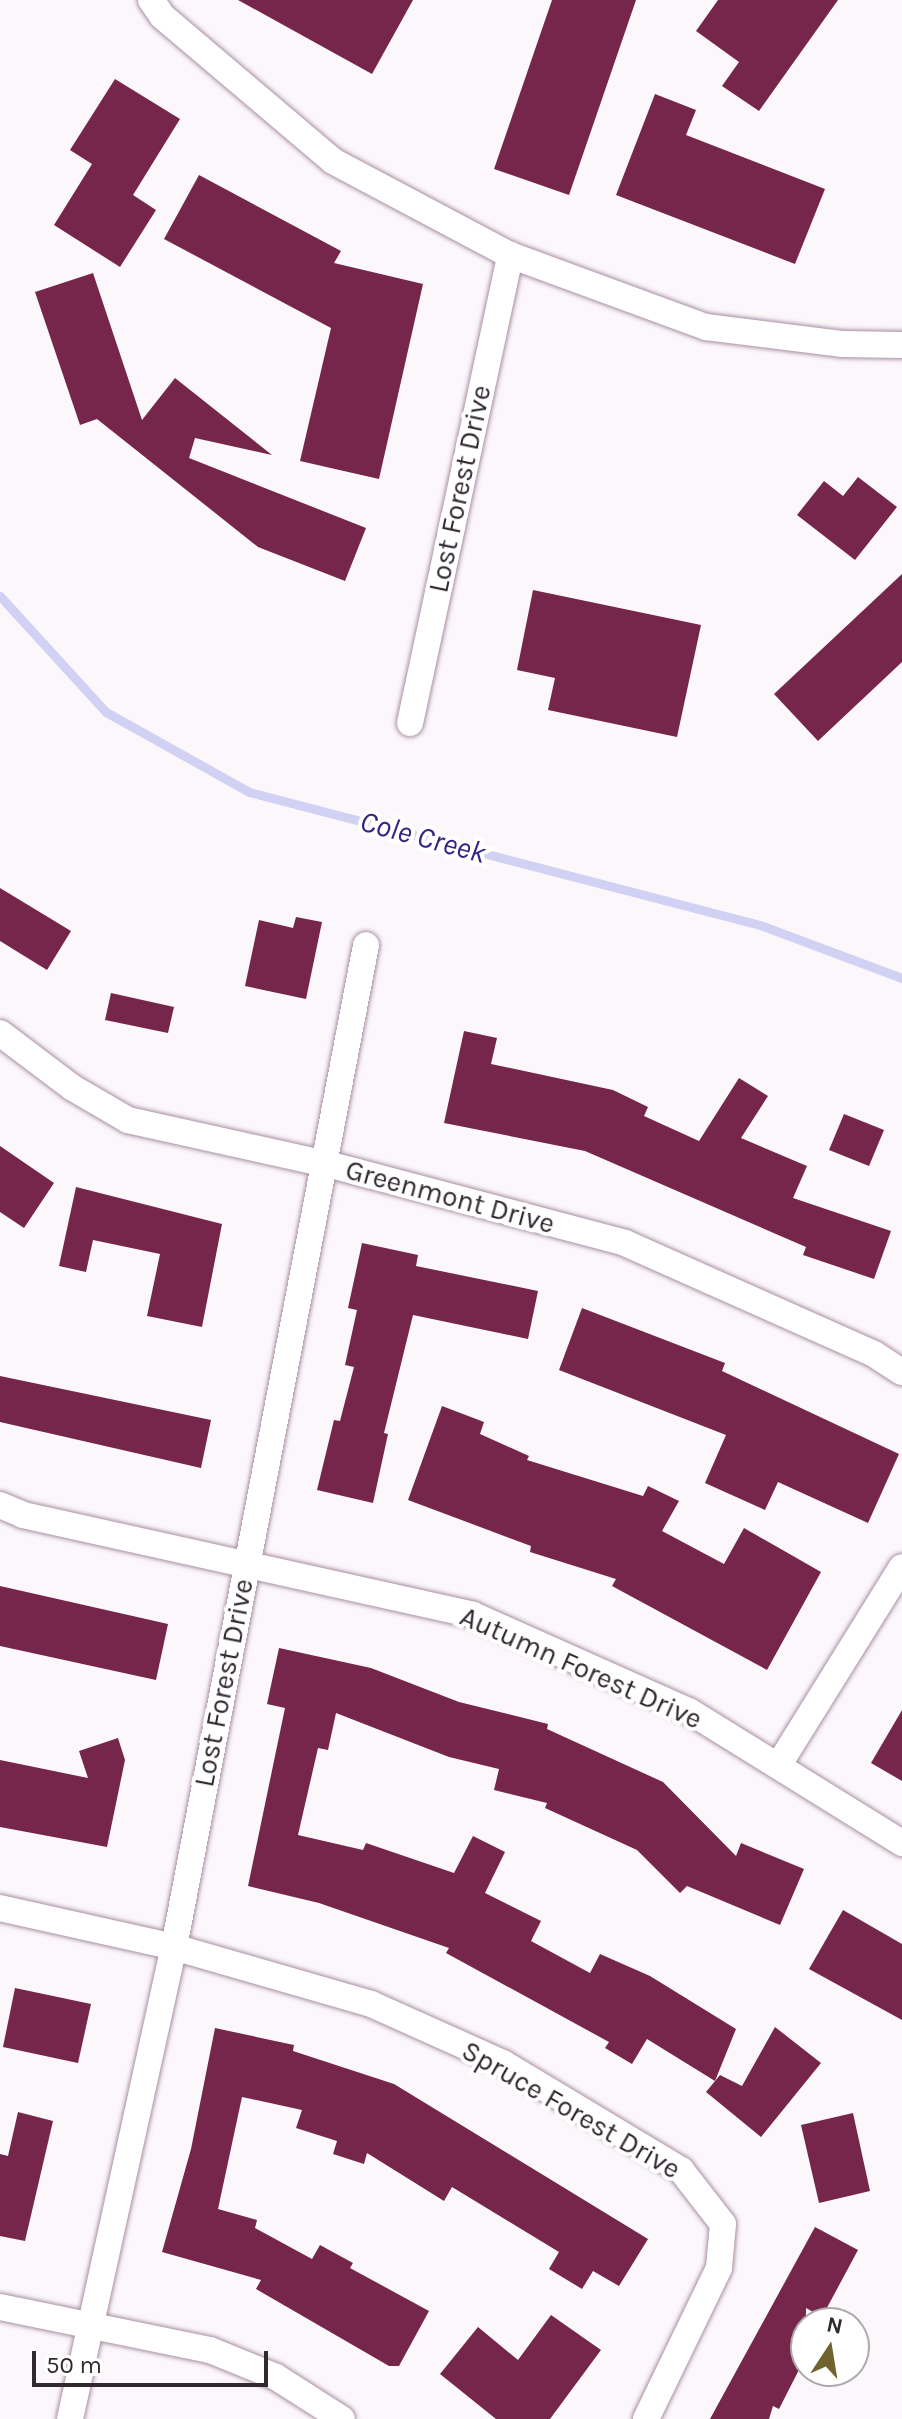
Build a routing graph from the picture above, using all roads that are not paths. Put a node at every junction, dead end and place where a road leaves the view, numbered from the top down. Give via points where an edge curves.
1 (151, 0) edge
2 (510, 255) junction
3 (902, 345) edge
4 (410, 723) dead end
5 (366, 945) dead end
6 (0, 1033) edge
7 (327, 1164) junction
8 (902, 1372) edge
9 (0, 1505) edge
10 (247, 1563) junction
11 (902, 1567) edge
12 (778, 1766) junction
13 (902, 1843) edge
14 (0, 1908) edge
15 (174, 1947) junction
16 (0, 2307) edge
17 (87, 2328) junction
18 (70, 2419) edge
19 (342, 2419) edge
20 (646, 2419) edge

1 - 2 street via 162,16 333,161
2 - 3 street via 706,327 843,344
2 - 4 street, Lost Forest Drive
5 - 7 street, Lost Forest Drive
6 - 7 street, Greenmont Drive via 73,1088 128,1120
7 - 8 street, Greenmont Drive via 625,1243 874,1354
7 - 10 street, Lost Forest Drive
9 - 10 street, Autumn Forest Drive via 23,1515
10 - 12 street, Autumn Forest Drive via 473,1615 689,1711
10 - 15 street, Lost Forest Drive
11 - 12 street
12 - 13 street, Autumn Forest Drive
14 - 15 street, Spruce Forest Drive
15 - 17 street, Lost Forest Drive
15 - 20 street, Spruce Forest Drive via 384,2010 503,2063 681,2170 723,2224 719,2268
16 - 17 street
17 - 18 street, Lost Forest Drive
17 - 19 street via 210,2350 276,2377

